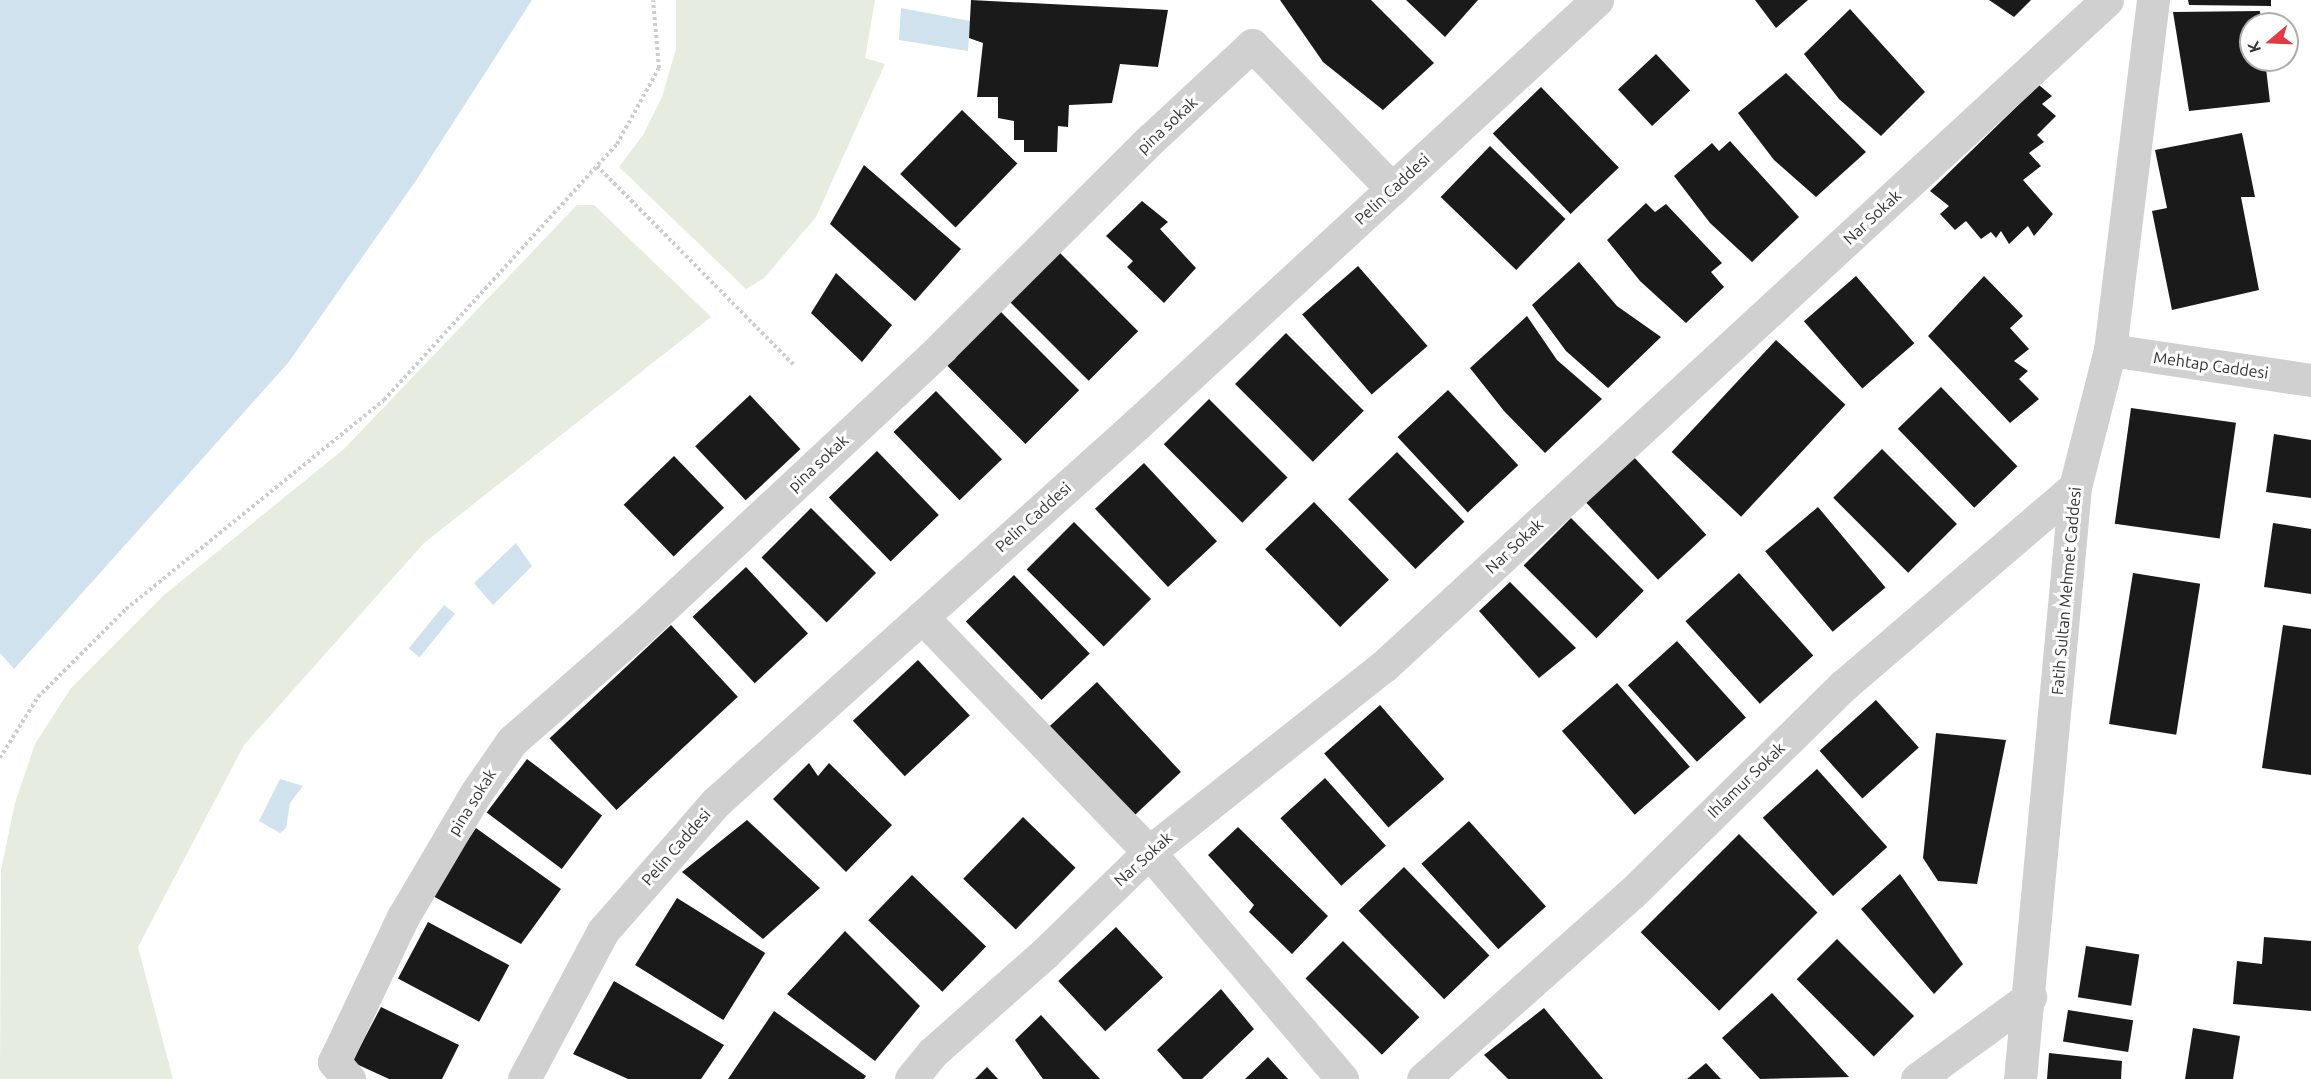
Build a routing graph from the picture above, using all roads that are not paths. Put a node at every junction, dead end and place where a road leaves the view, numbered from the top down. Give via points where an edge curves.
1 (1597, 0) edge
2 (2107, 0) edge
3 (2153, 0) edge
4 (1392, 189) junction
5 (2110, 350) junction
6 (2310, 374) edge
7 (2075, 487) junction
8 (922, 617) junction
9 (1149, 852) junction
10 (2030, 997) junction
11 (349, 1079) edge
12 (524, 1079) edge
13 (911, 1079) edge
14 (1342, 1079) edge
15 (1423, 1079) edge
16 (1917, 1079) edge
17 (2020, 1079) edge

1 - 4 street, Pelin Caddesi
2 - 9 street, Nar Sokak via 1384,666
3 - 5 street, Fatih Sultan Mehmet Caddesi
4 - 8 street, Pelin Caddesi
4 - 11 street, pina sokak via 1252,45 1151,139 934,355 657,613 512,741 476,793 403,917 334,1062
5 - 6 street, Mehtap Caddesi
5 - 7 street, Fatih Sultan Mehmet Caddesi
7 - 10 street, Fatih Sultan Mehmet Caddesi
7 - 15 street, Ihlamur Sokak via 1844,685 1631,894
8 - 9 street
8 - 12 street, Pelin Caddesi via 716,802 603,931
9 - 13 street, Nar Sokak via 1046,952 932,1053
9 - 14 street
10 - 16 street
10 - 17 street, Fatih Sultan Mehmet Caddesi

